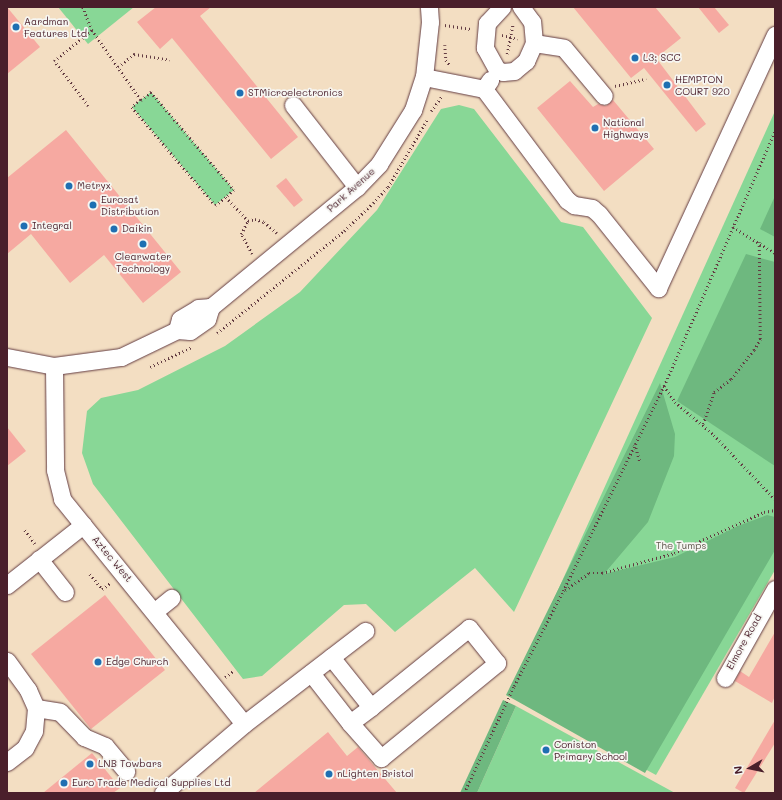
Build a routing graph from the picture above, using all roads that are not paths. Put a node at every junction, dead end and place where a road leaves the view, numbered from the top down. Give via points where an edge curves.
1 (429, 7) edge
2 (502, 7) edge
3 (521, 7) edge
4 (775, 35) edge
5 (534, 42) junction
6 (500, 71) junction
7 (424, 77) junction
8 (484, 89) junction
9 (604, 96) road end
10 (293, 105) dead end
11 (357, 186) junction
12 (7, 357) edge
13 (54, 366) junction
14 (83, 525) junction
15 (39, 559) junction
16 (7, 585) edge
17 (775, 589) edge
18 (65, 592) dead end
19 (172, 598) dead end
20 (769, 610) edge
21 (156, 612) junction
22 (365, 631) dead end
23 (331, 657) junction
24 (7, 661) edge
25 (311, 673) junction
26 (725, 678) dead end
27 (371, 706) junction
28 (36, 708) junction
29 (350, 723) junction
30 (244, 724) junction
31 (7, 762) edge
32 (126, 771) dead end
33 (163, 793) edge

1 - 7 street, Park Avenue via 430,22
2 - 6 street via 487,22 485,48
3 - 5 street via 532,22
4 - 8 street via 658,288 599,214 592,208 574,205 567,200
5 - 6 street via 526,61 514,71
5 - 9 street via 564,48
6 - 8 street
7 - 8 street
7 - 11 street, Park Avenue via 413,110 397,137 379,164
10 - 11 street
11 - 13 street, Park Avenue via 211,307 207,319 190,331 177,330 121,357
12 - 13 street, Park Avenue
13 - 14 street, Aztec West via 54,470 62,499
14 - 15 street
14 - 21 street, Aztec West
15 - 16 street
15 - 18 street
17 - 20 street, Elmore Road
19 - 21 street
20 - 26 street, Elmore Road
21 - 30 street, Aztec West
22 - 23 street
23 - 25 street
23 - 27 street
24 - 28 street via 28,690
25 - 29 street
25 - 30 street
27 - 29 street
27 - 29 street via 469,628 497,663 381,758
28 - 31 street via 34,731 25,748
28 - 32 street via 60,712 84,737 105,746
30 - 33 street

